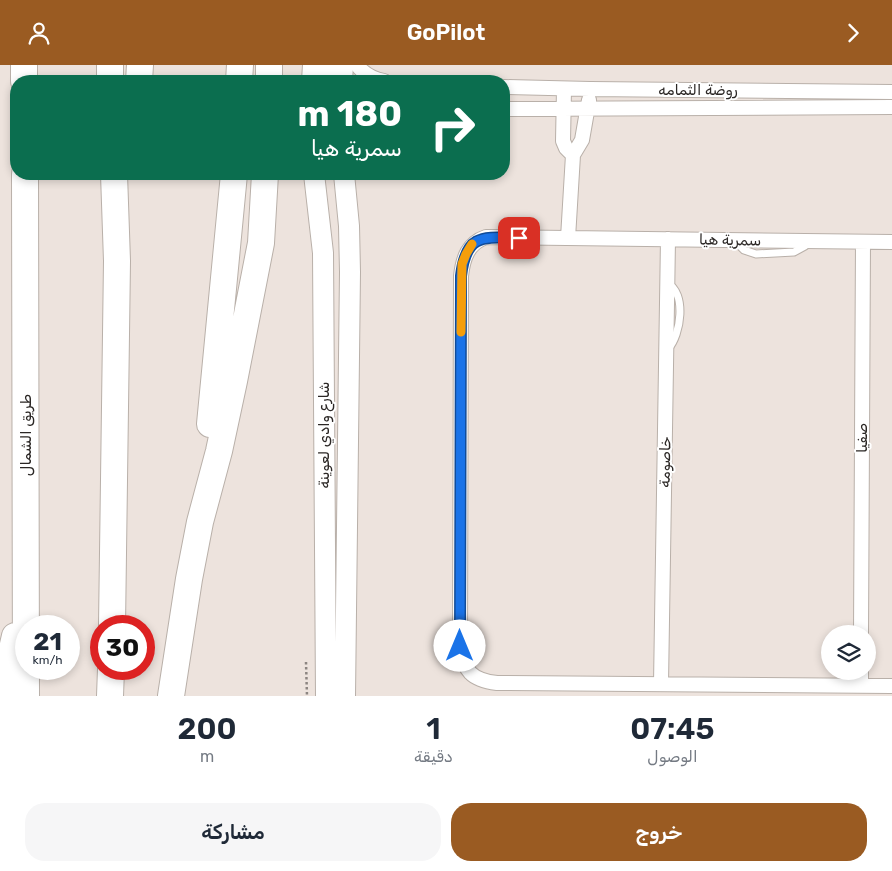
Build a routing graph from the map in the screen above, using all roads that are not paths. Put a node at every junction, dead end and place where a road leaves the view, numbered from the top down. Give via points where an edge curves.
1 (356, 65) edge
2 (369, 75) edge
3 (510, 87) edge
4 (564, 89) junction
5 (590, 89) junction
6 (892, 91) edge
7 (892, 107) edge
8 (510, 109) edge
9 (563, 109) junction
10 (588, 109) junction
11 (573, 155) junction
12 (25, 180) edge
13 (114, 180) edge
14 (130, 180) edge
15 (233, 180) edge
16 (265, 180) edge
17 (315, 180) edge
18 (345, 180) edge
19 (568, 238) junction
20 (668, 239) junction
21 (863, 242) junction
22 (892, 243) edge
23 (117, 261) junction
24 (200, 522) junction
25 (26, 589) junction
26 (112, 615) edge
27 (861, 625) edge
28 (111, 680) edge
29 (861, 680) edge
30 (661, 684) junction
31 (861, 686) junction
32 (892, 686) edge
33 (766, 690) edge
34 (5, 696) edge
35 (26, 696) edge
36 (110, 696) edge
37 (171, 696) edge
38 (326, 696) edge
39 (345, 696) edge

1 - 2 street
3 - 4 street, روضة الثمامه
4 - 5 street, روضة الثمامه
4 - 9 street
5 - 6 street, روضة الثمامه
5 - 10 street
7 - 10 street, روضة الثمامه
8 - 9 street, روضة الثمامه
9 - 10 street, روضة الثمامه
9 - 11 street via 563,141
10 - 11 street via 582,140
11 - 19 street
12 - 25 highway, طريق الشمال
13 - 23 highway
14 - 23 highway
15 - 24 highway
16 - 24 highway via 261,243 219,451
17 - 38 main road, شارع وادي لعوينة via 323,253
18 - 39 main road, شارع وادي لعوينة via 350,272
19 - 20 street, سمرية هيا
19 - 30 street, سمرية هيا via 486,237 470,246 462,264 462,658 472,674 490,682
20 - 21 street, سمرية هيا
20 - 30 street, خاصومة
21 - 22 street, سمرية هيا
21 - 27 street, صفيا
23 - 26 highway
24 - 37 highway
25 - 34 highway via 9,662
25 - 35 highway, طريق الشمال
28 - 36 highway
29 - 31 street
30 - 33 street, سمرية هيا
31 - 32 street, سمرية هيا
31 - 33 street, سمرية هيا

